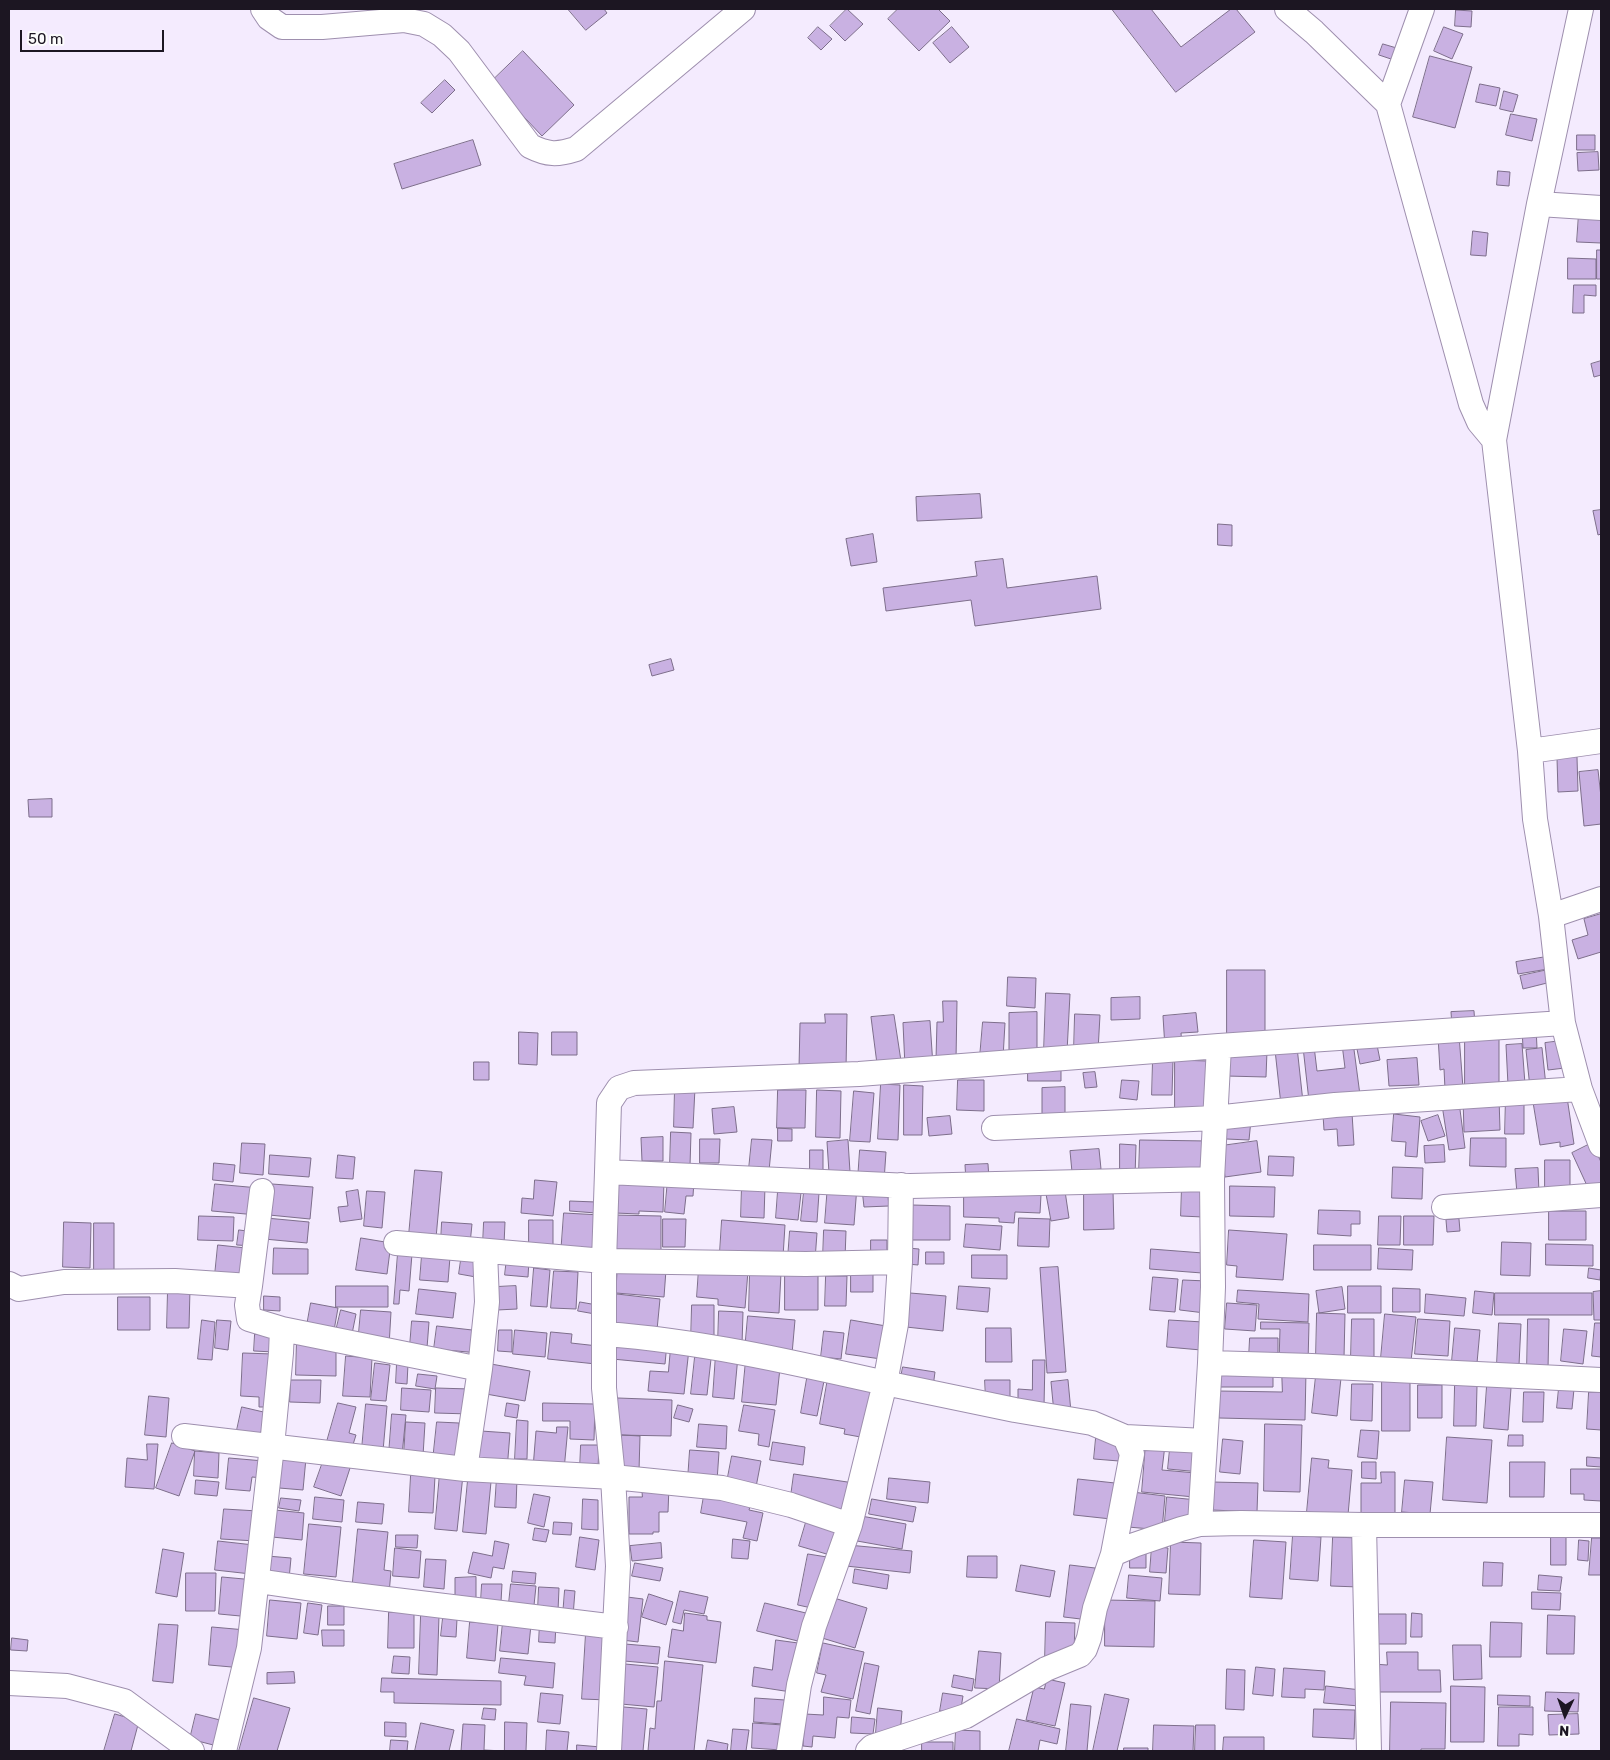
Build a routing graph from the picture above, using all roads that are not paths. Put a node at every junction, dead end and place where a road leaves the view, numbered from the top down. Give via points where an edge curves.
1 (263, 9) edge
2 (743, 9) edge
3 (1422, 9) edge
4 (1581, 9) edge
5 (1295, 12) edge
6 (1388, 104) junction
7 (1539, 204) junction
8 (1601, 208) edge
9 (1494, 440) junction
10 (1601, 741) edge
11 (1530, 751) junction
12 (1601, 899) edge
13 (1552, 916) junction
14 (1563, 1022) junction
15 (1219, 1046) junction
16 (1580, 1089) junction
17 (1215, 1118) junction
18 (994, 1128) dead end
19 (1601, 1145) edge
20 (607, 1172) junction
21 (1212, 1179) junction
22 (901, 1185) junction
23 (262, 1191) dead end
24 (1601, 1196) edge
25 (1444, 1207) dead end
26 (396, 1243) dead end
27 (485, 1251) junction
28 (604, 1261) junction
29 (900, 1262) junction
30 (9, 1284) edge
31 (250, 1286) junction
32 (282, 1329) junction
33 (605, 1334) junction
34 (1210, 1363) junction
35 (480, 1369) junction
36 (1601, 1380) edge
37 (885, 1383) junction
38 (184, 1436) dead end
39 (1125, 1437) junction
40 (1205, 1441) junction
41 (272, 1446) junction
42 (465, 1469) junction
43 (613, 1477) junction
44 (1200, 1524) junction
45 (850, 1525) junction
46 (1364, 1525) junction
47 (1601, 1525) edge
48 (1113, 1554) junction
49 (258, 1581) junction
50 (616, 1627) junction
51 (9, 1683) edge
52 (192, 1751) edge
53 (224, 1751) edge
54 (609, 1751) edge
55 (789, 1751) edge
56 (868, 1751) edge
57 (1369, 1751) edge

1 - 2 street via 282,27 404,20 424,24 459,51 530,146 543,153 560,154 576,149
3 - 6 street
4 - 7 street
5 - 6 street
6 - 9 street via 1471,404 1478,422
7 - 8 street
7 - 9 street
9 - 11 street
10 - 11 street
11 - 13 street via 1535,819
12 - 13 street
13 - 14 street
14 - 15 street
14 - 16 street
15 - 17 street
15 - 20 street via 859,1074 634,1083 619,1088 609,1103
16 - 17 street
16 - 19 street
17 - 18 street
17 - 21 street
20 - 22 street
20 - 28 street
21 - 22 street
21 - 34 street
22 - 29 street
23 - 31 street
24 - 25 street
26 - 27 street
27 - 28 street
27 - 35 street via 487,1302
28 - 29 street
28 - 33 street
29 - 37 street via 896,1324
30 - 31 street via 19,1289 64,1282 175,1281
31 - 32 street via 249,1319
32 - 35 street
32 - 41 street
33 - 37 street via 658,1338 775,1358
33 - 43 street via 604,1388
34 - 36 street
34 - 40 street
35 - 42 street
37 - 39 street via 1092,1423
37 - 45 street
38 - 41 street
39 - 40 street
39 - 48 street via 1132,1454
40 - 44 street
41 - 42 street
41 - 49 street
42 - 43 street
43 - 45 street via 722,1488 791,1505
43 - 50 street via 618,1566
44 - 46 street
44 - 48 street
45 - 55 street via 814,1626 799,1685
46 - 47 street
46 - 57 street
48 - 56 street via 1089,1638 1080,1656 1046,1669 966,1716
49 - 50 street
49 - 53 street via 249,1648
50 - 54 street
51 - 52 street via 67,1686 124,1701

